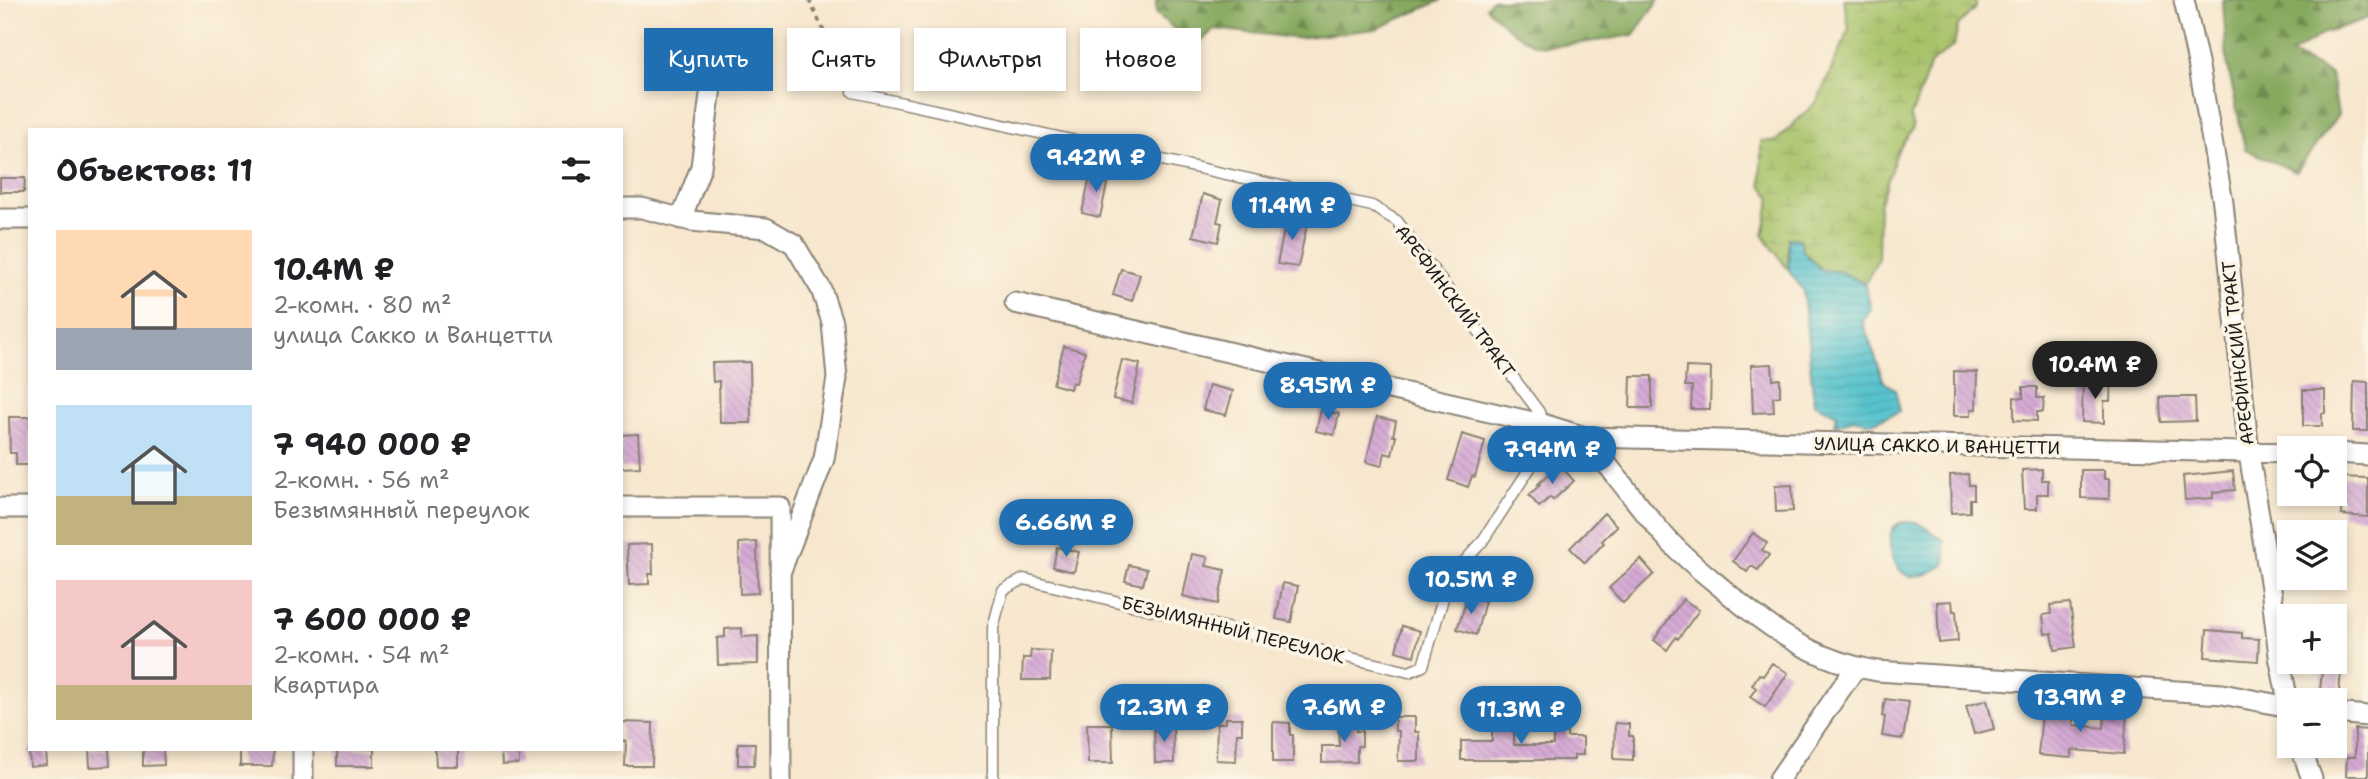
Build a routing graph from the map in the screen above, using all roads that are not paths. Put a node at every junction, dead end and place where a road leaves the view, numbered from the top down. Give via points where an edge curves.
1 (2184, 0) edge
2 (710, 91) edge
3 (853, 92) road end
4 (623, 208) edge
5 (0, 219) edge
6 (28, 219) edge
7 (681, 219) junction
8 (1015, 303) dead end
9 (1546, 425) junction
10 (1585, 438) junction
11 (2277, 453) edge
12 (2249, 454) junction
13 (2347, 454) edge
14 (2368, 455) edge
15 (623, 507) edge
16 (0, 508) edge
17 (28, 508) edge
18 (780, 573) junction
19 (1856, 667) junction
20 (2285, 688) edge
21 (2277, 705) edge
22 (2347, 714) edge
23 (2368, 716) edge
24 (303, 751) edge
25 (2304, 758) edge
26 (303, 779) edge
27 (781, 779) edge
28 (993, 779) edge
29 (1779, 779) edge
30 (2312, 779) edge

1 - 12 street, АРЕФИНСКИЙ ТРАКТ via 2223,203
2 - 7 street via 701,167
3 - 9 lane, АРЕФИНСКИЙ ТРАКТ via 1372,206 1397,221
4 - 7 street via 642,208
5 - 6 street
7 - 18 street via 766,228 794,244 821,289 832,321 837,378 824,459
8 - 9 street
9 - 10 street
9 - 28 lane, БЕЗЫМЯННЫЙ ПЕРЕУЛОК via 1541,451 1444,594 1423,666 1409,672 1024,579 1003,590 993,628
10 - 12 street, УЛИЦА САККО И ВАНЦЕТТИ
10 - 19 street, АРЕФИНСКИЙ ТРАКТ via 1670,541 1760,620 1822,657
11 - 12 street, УЛИЦА САККО И ВАНЦЕТТИ
12 - 20 street, АРЕФИНСКИЙ ТРАКТ
13 - 14 street
15 - 18 street via 780,507
16 - 17 street
18 - 27 street
19 - 21 street, АРЕФИНСКИЙ ТРАКТ via 2222,694
19 - 29 street
22 - 23 street
24 - 26 street
25 - 30 street

